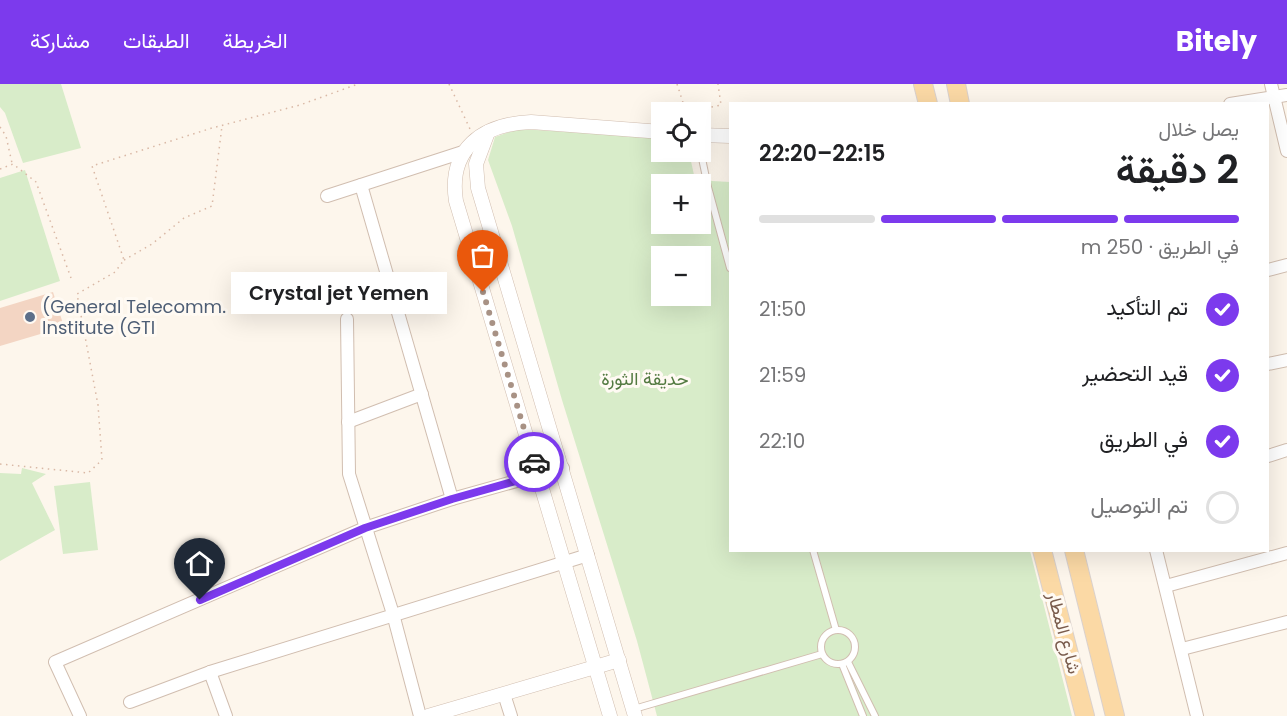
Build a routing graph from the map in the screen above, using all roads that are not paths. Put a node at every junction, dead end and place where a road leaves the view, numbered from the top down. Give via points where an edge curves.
1 (923, 84) edge
2 (956, 84) edge
3 (1271, 84) edge
4 (1281, 96) edge
5 (928, 102) edge
6 (960, 102) edge
7 (1243, 102) edge
8 (651, 131) edge
9 (488, 132) junction
10 (711, 135) edge
11 (729, 136) edge
12 (467, 150) junction
13 (1287, 151) edge
14 (703, 162) edge
15 (476, 164) junction
16 (362, 185) junction
17 (327, 196) dead end
18 (494, 239) junction
19 (469, 246) junction
20 (729, 264) edge
21 (1287, 265) edge
22 (1269, 270) edge
23 (347, 319) dead end
24 (1287, 360) edge
25 (1269, 364) edge
26 (422, 394) junction
27 (348, 422) junction
28 (1287, 450) edge
29 (1269, 456) edge
30 (563, 468) junction
31 (537, 475) junction
32 (452, 499) junction
33 (365, 528) junction
34 (814, 552) edge
35 (1043, 552) edge
36 (1074, 552) edge
37 (1157, 552) edge
38 (1287, 554) edge
39 (588, 555) junction
40 (564, 562) junction
41 (1166, 586) junction
42 (393, 614) junction
43 (1287, 622) edge
44 (836, 630) junction
45 (1182, 648) junction
46 (822, 654) junction
47 (619, 660) junction
48 (845, 663) junction
49 (595, 667) junction
50 (210, 672) junction
51 (504, 694) junction
52 (130, 702) dead end
53 (634, 713) edge
54 (80, 716) edge
55 (226, 716) edge
56 (420, 716) edge
57 (428, 716) edge
58 (511, 716) edge
59 (610, 716) edge
60 (862, 716) edge
61 (875, 716) edge
62 (1085, 716) edge
63 (1115, 716) edge
64 (1197, 716) edge

1 - 5 main road
2 - 6 main road
3 - 4 street
4 - 7 street
4 - 13 street
8 - 9 street via 531,122
9 - 12 street
9 - 15 street
10 - 11 street
12 - 15 street
12 - 16 street
12 - 19 street via 457,170 454,191
14 - 20 lane
15 - 18 street via 478,188
16 - 17 street
16 - 26 street
18 - 19 street
18 - 30 street
19 - 31 street
21 - 22 street
23 - 27 street
24 - 25 street
26 - 27 street
26 - 32 street
27 - 33 street via 349,474
28 - 29 street
30 - 31 street
30 - 39 street
31 - 32 street
31 - 40 street
32 - 33 street
33 - 42 street
33 - 54 street via 54,662
34 - 44 lane
35 - 62 main road, شارع المطار
36 - 63 main road, شارع المطار
37 - 41 street
38 - 41 street
39 - 40 street
39 - 47 street
40 - 42 street
40 - 49 street
41 - 45 street
42 - 50 street
42 - 56 street
43 - 45 street
44 - 46 lane via 822,640
44 - 48 lane via 849,633 855,644
45 - 64 street
46 - 48 lane via 830,662
46 - 53 lane
47 - 49 street
47 - 53 street
48 - 60 lane
48 - 61 lane
49 - 51 street
49 - 59 street
50 - 52 street
50 - 55 street
51 - 57 street
51 - 58 street

